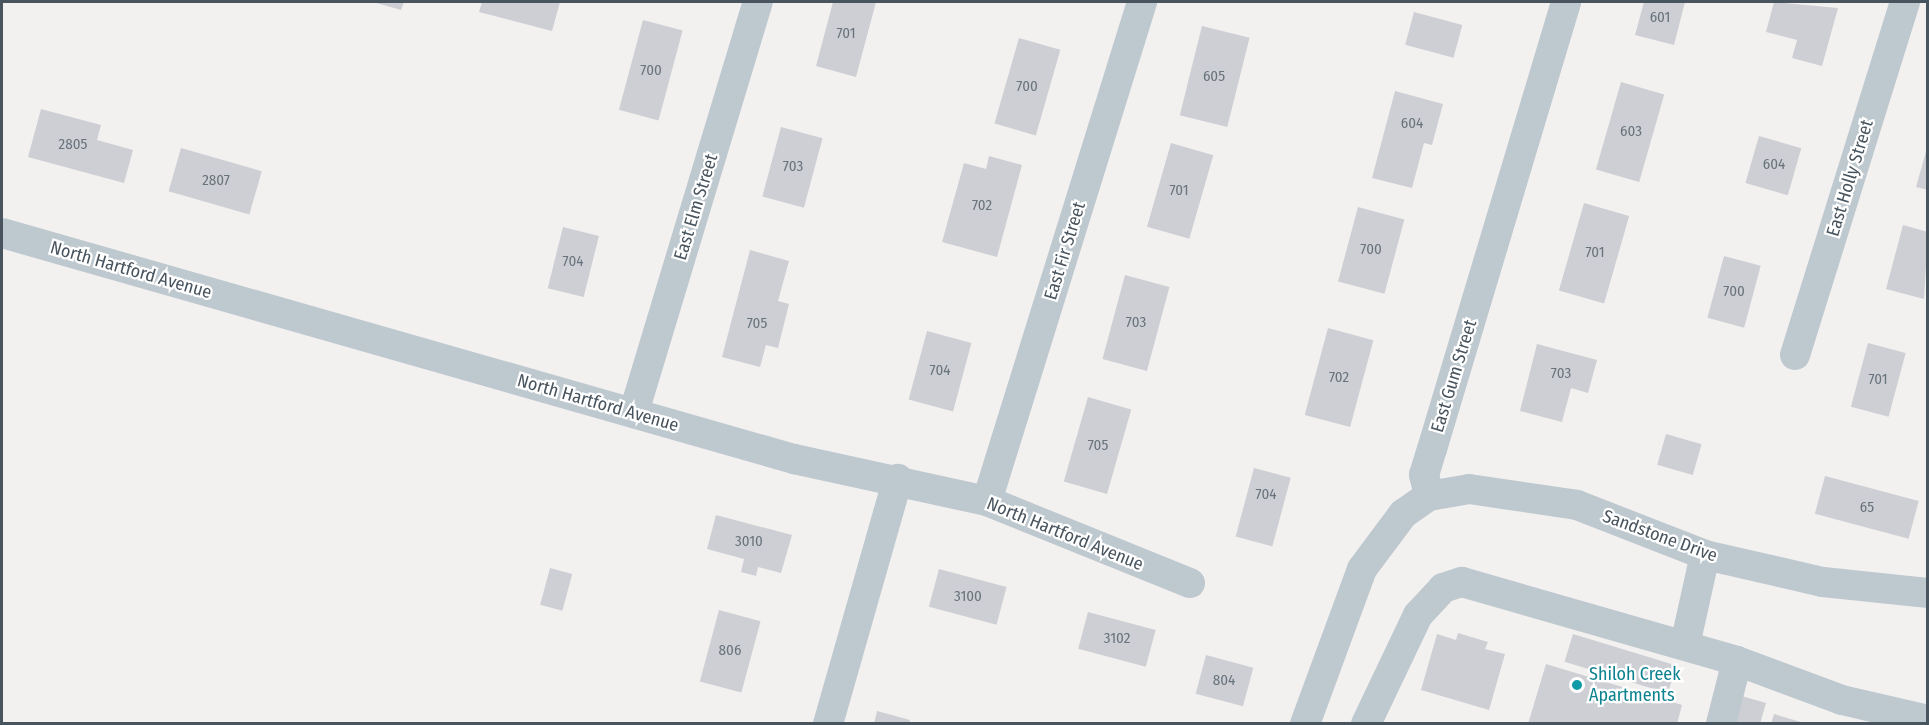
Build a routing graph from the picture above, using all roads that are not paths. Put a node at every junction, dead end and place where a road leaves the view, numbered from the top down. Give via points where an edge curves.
1 (758, 2) edge
2 (1143, 2) edge
3 (1566, 2) edge
4 (1905, 2) edge
5 (2, 233) edge
6 (1795, 354) dead end
7 (634, 412) junction
8 (898, 479) junction
9 (1430, 496) junction
10 (987, 501) junction
11 (1705, 555) junction
12 (1190, 583) dead end
13 (1928, 593) edge
14 (1685, 645) junction
15 (1737, 661) junction
16 (1928, 720) edge
17 (828, 723) edge
18 (1305, 723) edge
19 (1366, 723) edge
20 (1721, 723) edge

1 - 7 street, East Elm Street
2 - 10 street, East Fir Street
3 - 9 street, East Gum Street via 1432,449 1425,475
4 - 6 street, East Holly Street
5 - 7 street, North Hartford Avenue
7 - 8 street, North Hartford Avenue via 794,459
8 - 10 street, North Hartford Avenue
8 - 17 street
9 - 11 street, Sandstone Drive via 1469,489 1577,505
9 - 18 street via 1403,514 1362,569
10 - 12 street, North Hartford Avenue
11 - 13 street, Sandstone Drive via 1823,582
11 - 14 street
14 - 15 street
14 - 19 street via 1462,582 1443,588 1418,615
15 - 16 street via 1842,700
15 - 20 street

